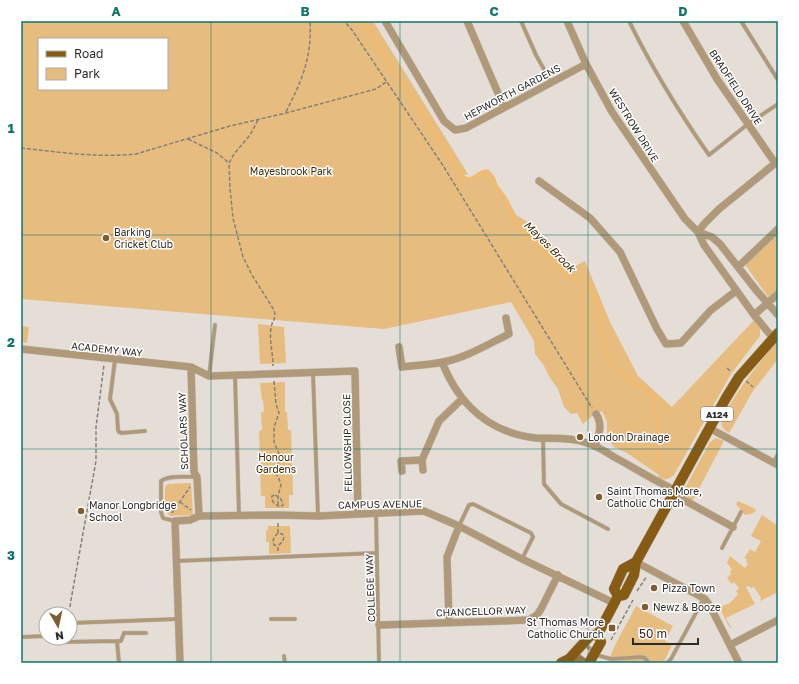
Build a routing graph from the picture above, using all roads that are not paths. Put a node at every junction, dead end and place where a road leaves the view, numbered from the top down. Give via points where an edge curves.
1 (386, 21) edge
2 (466, 21) edge
3 (521, 21) edge
4 (567, 21) edge
5 (629, 21) edge
6 (683, 21) edge
7 (741, 21) edge
8 (586, 64) junction
9 (778, 80) edge
10 (551, 82) junction
11 (778, 104) edge
12 (504, 107) junction
13 (748, 124) junction
14 (776, 162) edge
15 (539, 180) dead end
16 (778, 229) edge
17 (698, 232) junction
18 (738, 267) junction
19 (736, 291) junction
20 (778, 294) edge
21 (767, 304) junction
22 (754, 315) junction
23 (778, 315) edge
24 (506, 318) dead end
25 (215, 325) dead end
26 (775, 335) edge
27 (399, 347) dead end
28 (21, 349) edge
29 (115, 360) junction
30 (442, 362) junction
31 (191, 367) junction
32 (313, 373) junction
33 (235, 375) junction
34 (209, 376) junction
35 (462, 399) junction
36 (596, 414) road end
37 (709, 428) junction
38 (145, 431) dead end
39 (543, 438) junction
40 (595, 446) junction
41 (778, 454) edge
42 (422, 460) junction
43 (776, 464) edge
44 (423, 470) dead end
45 (402, 471) dead end
46 (197, 477) junction
47 (674, 492) junction
48 (741, 512) dead end
49 (376, 513) junction
50 (358, 514) junction
51 (199, 516) junction
52 (239, 516) junction
53 (318, 516) junction
54 (175, 521) junction
55 (459, 526) junction
56 (733, 527) junction
57 (608, 529) dead end
58 (722, 548) dead end
59 (377, 553) junction
60 (522, 559) junction
61 (176, 561) junction
62 (636, 562) junction
63 (558, 575) junction
64 (704, 598) junction
65 (616, 599) junction
66 (178, 619) junction
67 (272, 619) dead end
68 (295, 619) dead end
69 (778, 620) edge
70 (450, 622) junction
71 (78, 623) edge
72 (379, 625) junction
73 (146, 633) dead end
74 (598, 634) junction
75 (38, 636) edge
76 (21, 637) edge
77 (117, 641) junction
78 (78, 642) edge
79 (583, 643) junction
80 (730, 645) junction
81 (595, 653) junction
82 (284, 656) dead end
83 (564, 662) edge
84 (119, 663) edge
85 (180, 663) edge
86 (285, 663) edge
87 (380, 663) edge
88 (583, 663) edge
89 (589, 663) edge
90 (649, 663) edge
91 (667, 663) edge
92 (739, 663) edge

1 - 12 street, HEPWORTH GARDENS via 444,120 455,130 466,128
2 - 12 street
3 - 10 lane via 533,50
4 - 8 street, WESTROW DRIVE
5 - 13 lane via 662,84 709,155
6 - 13 street, BRADFIELD DRIVE
7 - 9 lane
8 - 10 street, HEPWORTH GARDENS
8 - 17 street, WESTROW DRIVE via 612,112 642,158 685,219
10 - 12 street, HEPWORTH GARDENS
11 - 13 lane
13 - 14 street, BRADFIELD DRIVE
14 - 17 street via 719,209
15 - 19 street via 590,218 620,252 666,344 681,343 711,310
16 - 18 street
17 - 18 street, WESTROW DRIVE via 712,237
17 - 19 street, WESTROW DRIVE via 704,246
18 - 21 street, WESTROW DRIVE
19 - 22 street, WESTROW DRIVE
20 - 21 street
21 - 22 street
21 - 23 street, WESTROW DRIVE
22 - 26 street, WESTROW DRIVE
24 - 30 street via 509,334 478,350
25 - 34 lane
26 - 37 main road, A124 via 739,377
27 - 30 street via 402,367
28 - 29 street, ACADEMY WAY
29 - 31 street, ACADEMY WAY
29 - 38 lane via 110,399 118,418 118,430
30 - 35 street
31 - 34 street
31 - 46 street, SCHOLARS WAY via 194,472
32 - 33 street
32 - 50 street, FELLOWSHIP CLOSE via 355,371
32 - 53 lane
33 - 34 street
33 - 52 lane
35 - 39 street via 482,417 502,429
35 - 42 street via 439,421
36 - 40 street via 600,424
37 - 43 street
37 - 47 main road, A124
39 - 40 street via 574,440
39 - 57 lane via 544,484 561,504
40 - 47 street
41 - 43 lane
42 - 44 street
42 - 45 street via 401,461
46 - 51 street, SCHOLARS WAY
46 - 54 lane via 170,478 161,482 160,512 163,518
47 - 56 street
47 - 62 main road, A124
48 - 56 lane
49 - 50 street, CAMPUS AVENUE
49 - 55 street, CAMPUS AVENUE via 424,512
49 - 59 lane, COLLEGE WAY
50 - 53 street, CAMPUS AVENUE
51 - 52 street, CAMPUS AVENUE
51 - 54 street, CAMPUS AVENUE via 190,520
52 - 53 street, CAMPUS AVENUE
54 - 61 street
55 - 60 street, CAMPUS AVENUE
55 - 60 lane via 468,505 473,504 532,533 533,537
55 - 70 street via 447,557
56 - 58 lane
59 - 61 lane
59 - 72 lane, COLLEGE WAY
60 - 63 street, CAMPUS AVENUE
61 - 66 street
62 - 64 street
62 - 65 main road, A124 via 634,575 624,595
63 - 65 street, CAMPUS AVENUE
63 - 70 street, CHANCELLOR WAY via 541,609 529,620
64 - 80 street
64 - 91 lane
65 - 74 main road, A124
66 - 71 lane
66 - 85 street
67 - 68 lane
69 - 80 street
70 - 72 street, CHANCELLOR WAY
72 - 87 lane, COLLEGE WAY
73 - 77 lane via 124,633 121,641
74 - 79 main road via 590,636
74 - 81 main road, A124 via 601,642
75 - 76 lane
77 - 78 lane
77 - 84 lane
79 - 81 lane
79 - 83 main road
80 - 92 street
81 - 89 main road, A124
81 - 90 lane via 611,659 645,658
82 - 86 lane
83 - 88 main road via 579,660

